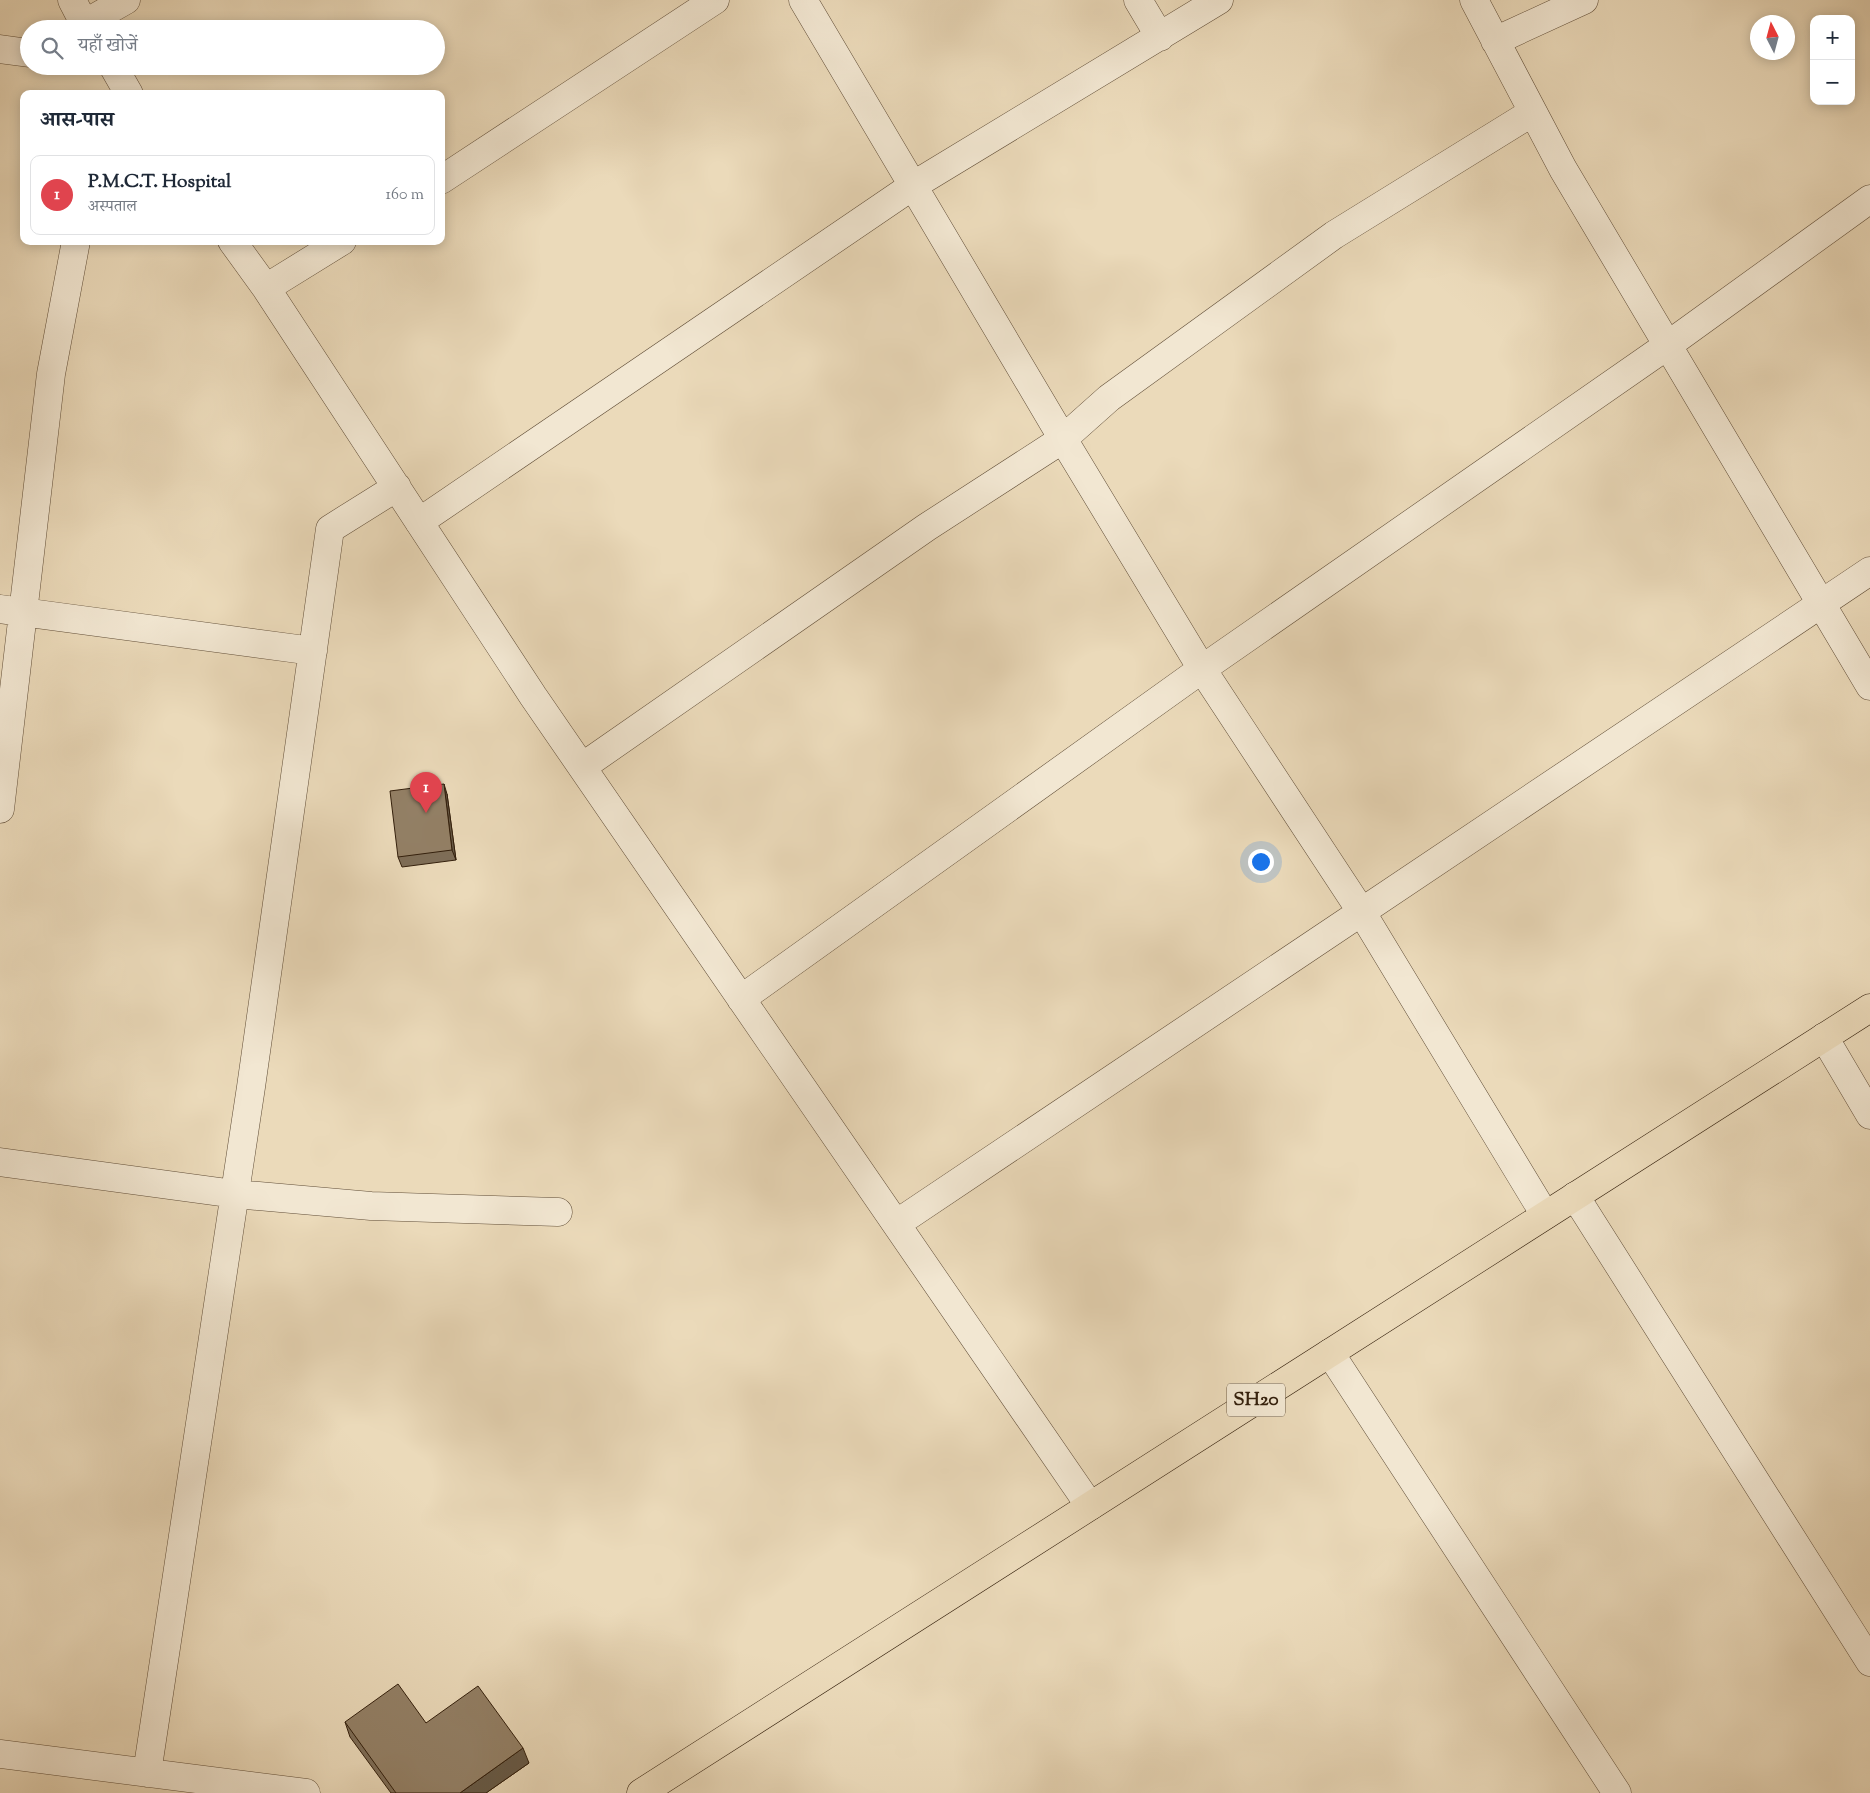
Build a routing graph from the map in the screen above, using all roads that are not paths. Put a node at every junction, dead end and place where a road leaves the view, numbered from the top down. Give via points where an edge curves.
1 (126, 0) edge
2 (716, 0) edge
3 (803, 0) edge
4 (1138, 0) edge
5 (1219, 0) edge
6 (1474, 0) edge
7 (1584, 0) edge
8 (81, 18) edge
9 (1160, 37) junction
10 (1496, 42) junction
11 (0, 50) edge
12 (20, 52) edge
13 (110, 75) edge
14 (117, 75) edge
15 (106, 90) edge
16 (127, 90) edge
17 (1533, 112) junction
18 (445, 177) edge
19 (914, 185) junction
20 (1870, 198) edge
21 (75, 245) edge
22 (235, 245) edge
23 (336, 245) edge
24 (266, 288) junction
25 (1668, 345) junction
26 (1063, 439) junction
27 (397, 488) junction
28 (419, 522) junction
29 (1870, 571) edge
30 (1820, 602) junction
31 (11, 610) edge
32 (313, 651) junction
33 (1202, 669) junction
34 (1870, 686) edge
35 (582, 767) junction
36 (0, 808) edge
37 (1361, 911) junction
38 (741, 999) junction
39 (1870, 1008) edge
40 (1824, 1037) junction
41 (1870, 1115) edge
42 (0, 1162) edge
43 (235, 1194) junction
44 (1575, 1196) junction
45 (558, 1212) dead end
46 (1545, 1215) junction
47 (896, 1224) junction
48 (1330, 1352) junction
49 (1090, 1506) junction
50 (1870, 1662) edge
51 (0, 1754) edge
52 (147, 1773) junction
53 (306, 1793) edge
54 (642, 1793) edge
55 (1617, 1793) edge

1 - 8 street
2 - 18 street
3 - 19 street
4 - 9 street
5 - 9 street
6 - 10 street
7 - 10 street
9 - 19 street
10 - 17 street
11 - 12 street
13 - 15 street
14 - 16 street
17 - 25 street via 1563,169
17 - 26 street via 1334,235 1109,398
19 - 26 street
19 - 28 street
20 - 25 street
21 - 31 street
22 - 24 street
23 - 24 street
24 - 27 street
25 - 30 street
25 - 33 street
26 - 33 street
26 - 35 street via 927,527
27 - 28 street
27 - 32 street via 330,529
28 - 35 street
29 - 30 street
30 - 34 street
30 - 37 street
31 - 32 street
31 - 36 street
32 - 43 street
33 - 37 street
33 - 38 street
35 - 38 street
37 - 46 street
37 - 47 street
38 - 47 street
39 - 40 main road, SH20
40 - 41 street
40 - 44 main road, SH20
42 - 43 street
43 - 45 street via 372,1206
43 - 52 street
44 - 46 main road, SH20
44 - 50 street
46 - 48 main road, SH20
47 - 49 street
48 - 49 main road, SH20
48 - 55 street
49 - 54 main road, SH20
51 - 52 street
52 - 53 street

